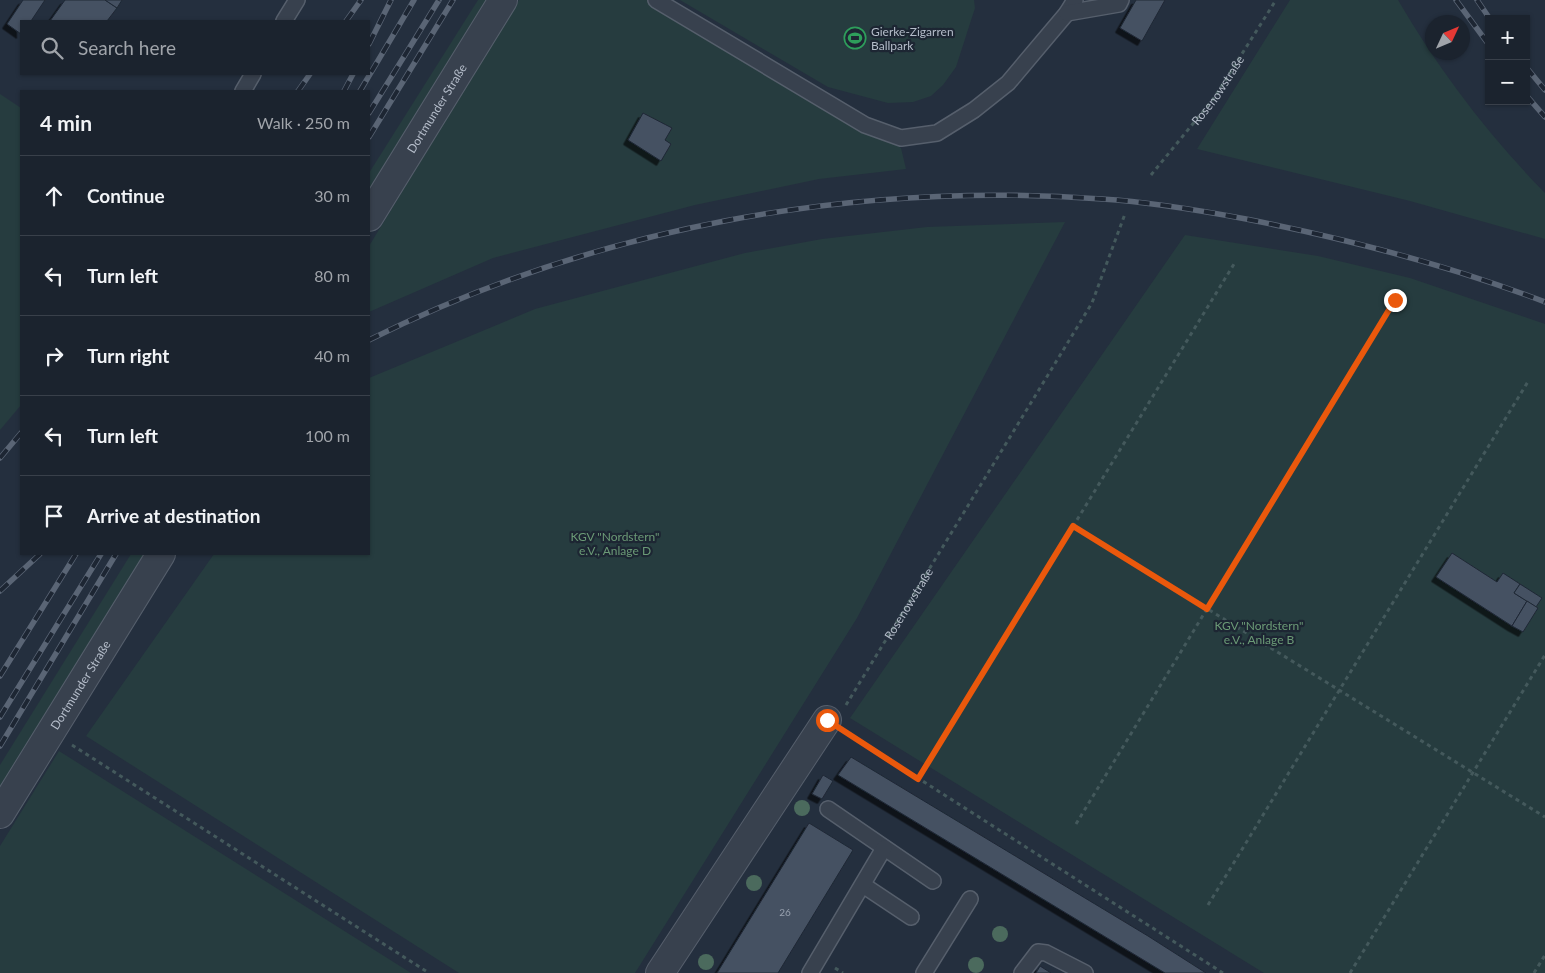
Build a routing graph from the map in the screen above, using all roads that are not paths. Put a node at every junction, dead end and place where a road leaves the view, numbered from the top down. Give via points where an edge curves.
1 (297, 0) edge
2 (503, 0) edge
3 (656, 0) edge
4 (1121, 0) edge
5 (1071, 6) edge
6 (285, 20) edge
7 (252, 75) edge
8 (244, 90) edge
9 (370, 215) edge
10 (160, 555) edge
11 (827, 720) road end
12 (828, 809) dead end
13 (0, 814) edge
14 (884, 848) junction
15 (933, 881) dead end
16 (863, 885) junction
17 (970, 899) dead end
18 (911, 917) dead end
19 (660, 973) edge
20 (810, 973) edge
21 (924, 973) edge
22 (1022, 973) edge
23 (1085, 973) edge

1 - 6 lane
2 - 9 street, Dortmunder Straße
3 - 5 lane via 865,125 901,138 937,133 974,110 1008,83
4 - 5 lane via 1119,4
7 - 8 lane
10 - 13 street, Dortmunder Straße
11 - 19 street
12 - 14 lane
14 - 15 lane
14 - 16 lane
16 - 18 lane
16 - 20 lane
17 - 21 lane
22 - 23 lane via 1038,952

